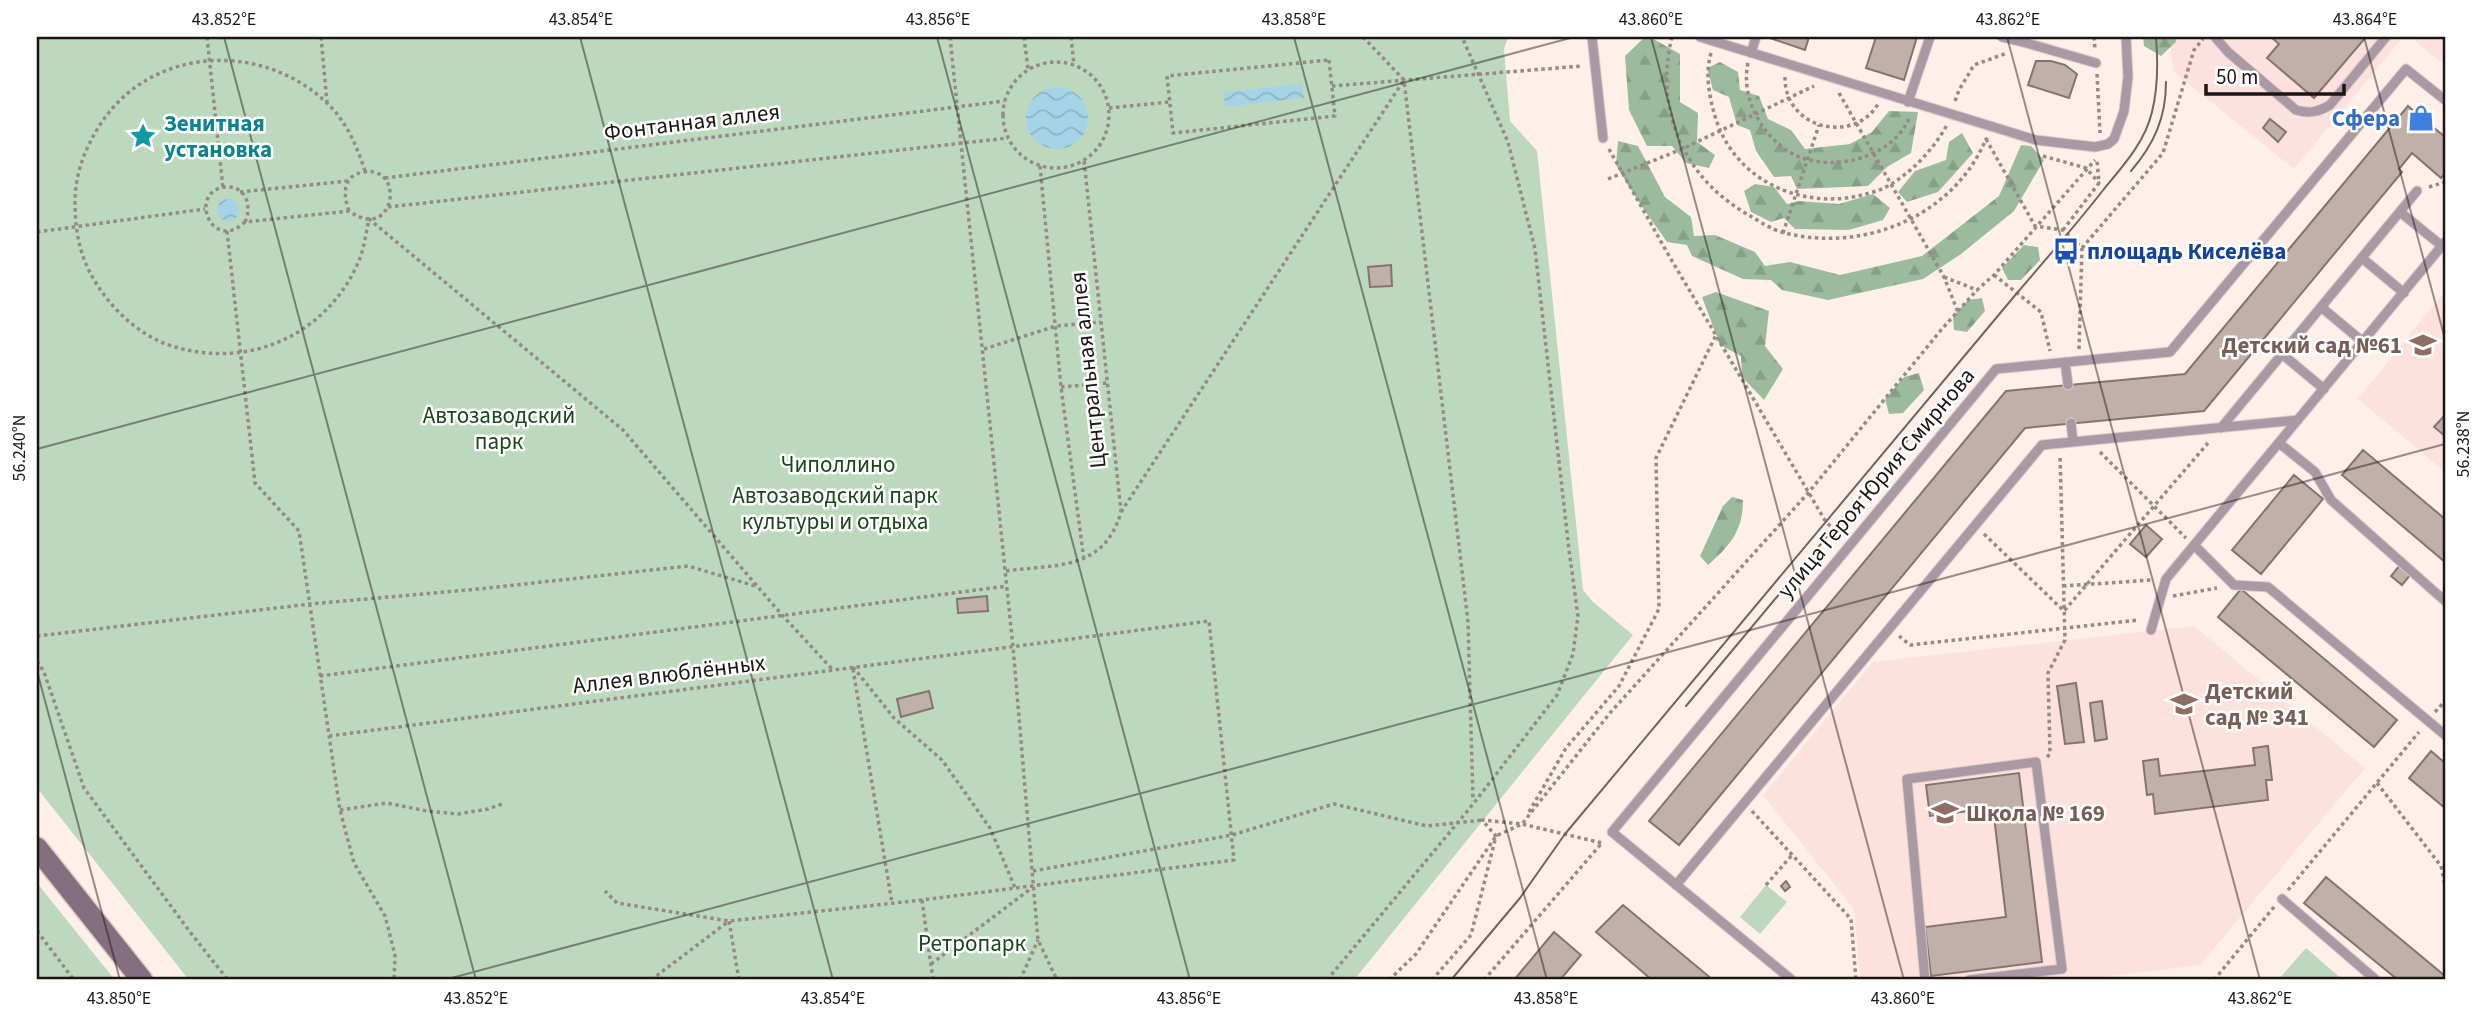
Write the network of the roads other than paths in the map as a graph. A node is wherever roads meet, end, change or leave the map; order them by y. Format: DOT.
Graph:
graph roads {
  1 [pos="1592,37"];
  2 [pos="1700,37"];
  3 [pos="1756,37"];
  4 [pos="1930,37"];
  5 [pos="2002,37"];
  6 [pos="2126,37"];
  7 [pos="2215,37"];
  8 [pos="2386,37"];
  9 [pos="2025,39"];
  10 [pos="1751,53"];
  11 [pos="2096,63"];
  12 [pos="2445,100"];
  13 [pos="1911,103"];
  14 [pos="1603,138"];
  15 [pos="2417,191"];
  16 [pos="2400,212"];
  17 [pos="2444,244"];
  18 [pos="2362,258"];
  19 [pos="2404,293"];
  20 [pos="2321,307"];
  21 [pos="2363,342"];
  22 [pos="2282,354"];
  23 [pos="2065,362"];
  24 [pos="2068,385"];
  25 [pos="2324,389"];
  26 [pos="2298,421"];
  27 [pos="2071,424"];
  28 [pos="2221,428"];
  29 [pos="2073,442"];
  30 [pos="2279,443"];
  31 [pos="2194,545"];
  32 [pos="2445,601"];
  33 [pos="2151,630"];
  34 [pos="2445,735"];
  35 [pos="37,848"];
  36 [pos="1676,885"];
  37 [pos="2281,898"];
  38 [pos="142,980"];
  39 [pos="1792,980"];
  40 [pos="1925,980"];
  41 [pos="1969,980"];
  42 [pos="2376,980"];
  1 -- 14 [label="lane"];
  2 -- 10 [label="lane"];
  3 -- 10 [label="lane"];
  4 -- 13 [label="lane"];
  5 -- 9 [label="lane"];
  6 -- 13 [label="lane"];
  7 -- 8 [label="lane"];
  9 -- 11 [label="lane"];
  10 -- 13 [label="lane"];
  12 -- 23 [label="lane, улица Героя Юрия Смирнова"];
  15 -- 16 [label="lane"];
  16 -- 17 [label="lane"];
  16 -- 18 [label="lane"];
  17 -- 19 [label="lane"];
  18 -- 19 [label="lane"];
  18 -- 20 [label="lane"];
  19 -- 21 [label="lane"];
  20 -- 21 [label="lane"];
  20 -- 22 [label="lane"];
  21 -- 25 [label="lane"];
  22 -- 25 [label="lane"];
  22 -- 28 [label="lane"];
  23 -- 24 [label="lane"];
  23 -- 36 [label="lane, улица Героя Юрия Смирнова"];
  25 -- 26 [label="lane"];
  26 -- 28 [label="lane"];
  26 -- 30 [label="lane"];
  27 -- 29 [label="lane"];
  28 -- 29 [label="lane"];
  29 -- 36 [label="lane"];
  30 -- 31 [label="lane"];
  30 -- 32 [label="lane"];
  31 -- 33 [label="lane"];
  31 -- 34 [label="lane"];
  35 -- 38 [label="street"];
  36 -- 39 [label="lane"];
  37 -- 42 [label="lane"];
  40 -- 41 [label="lane"];
}
